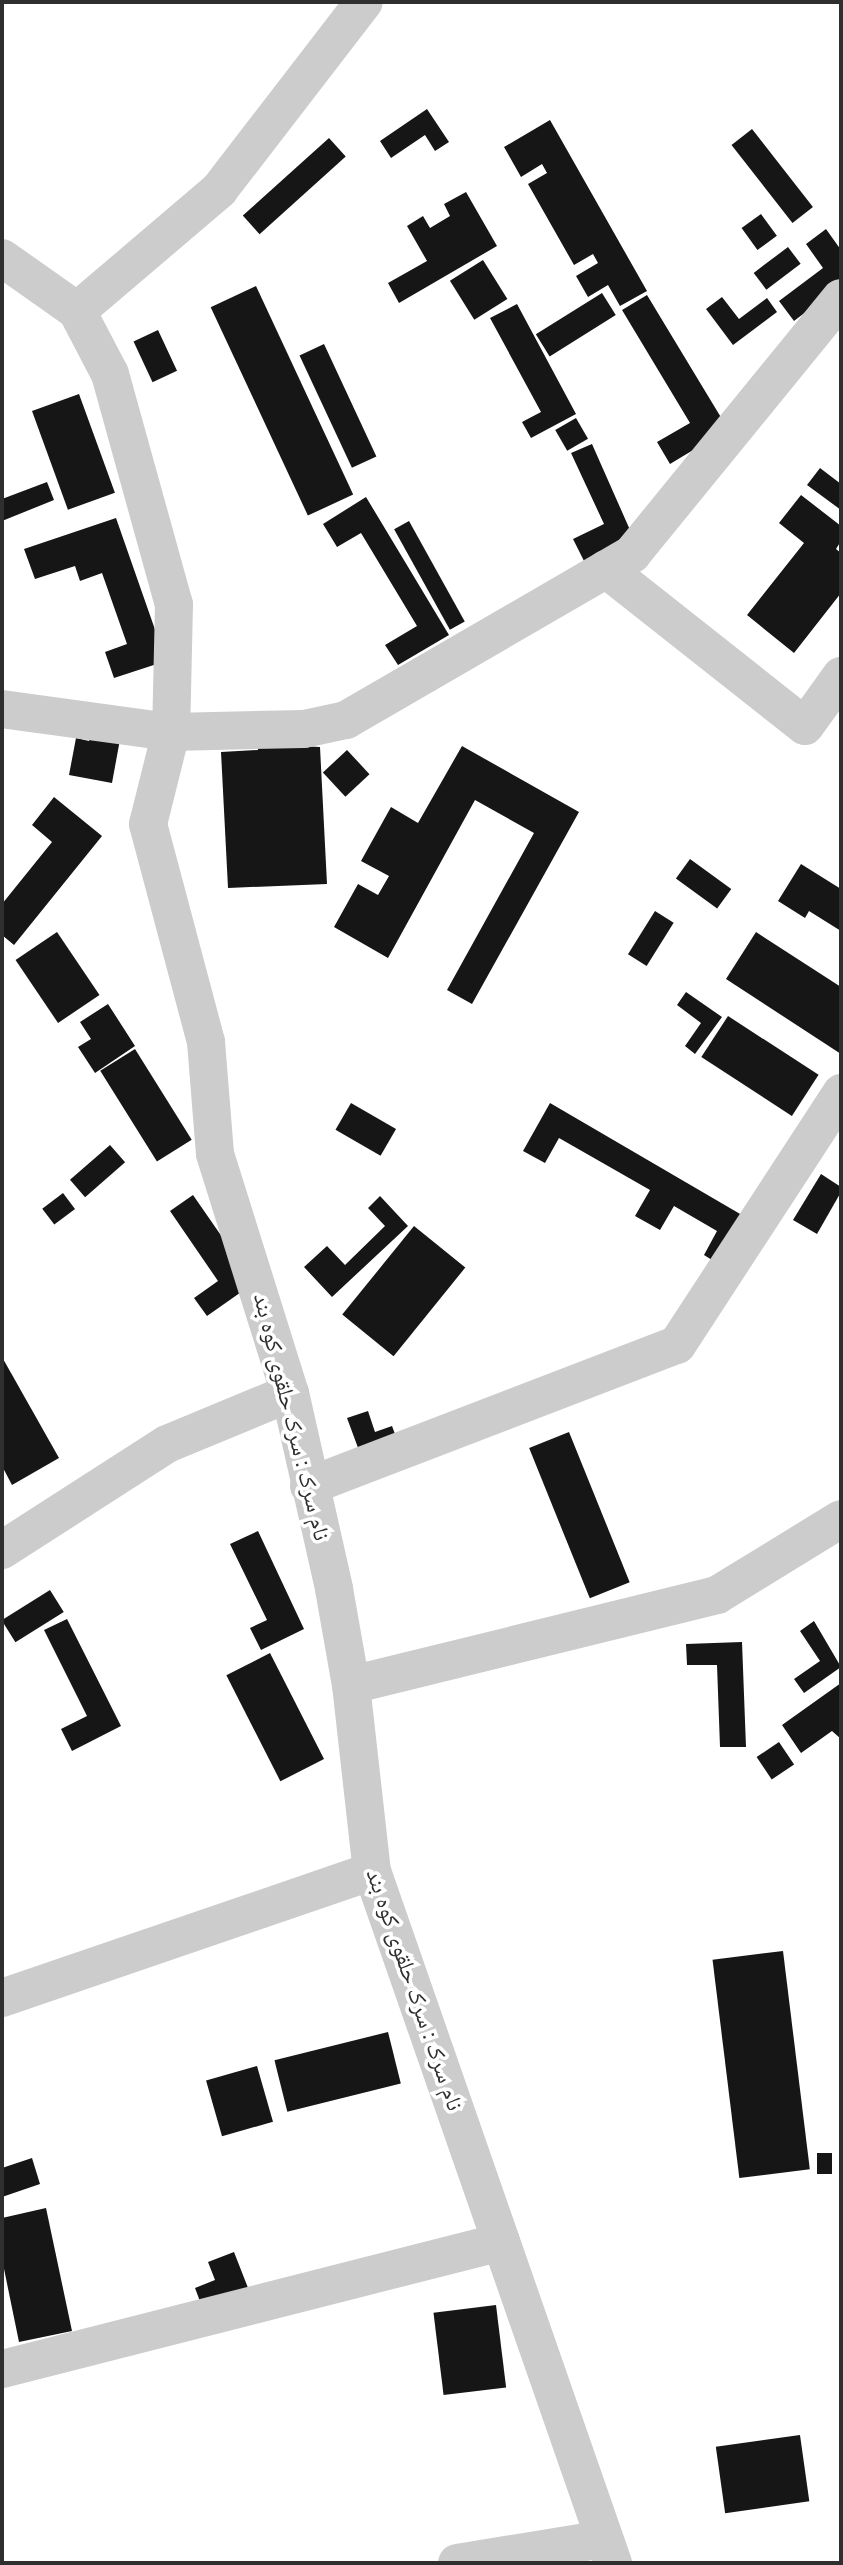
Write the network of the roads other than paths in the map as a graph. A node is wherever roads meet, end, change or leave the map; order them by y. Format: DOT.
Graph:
graph roads {
  1 [pos="364,2"];
  2 [pos="3,261"];
  3 [pos="841,298"];
  4 [pos="77,311"];
  5 [pos="606,569"];
  6 [pos="841,676"];
  7 [pos="2,709"];
  8 [pos="171,732"];
  9 [pos="841,1093"];
  10 [pos="290,1393"];
  11 [pos="309,1486"];
  12 [pos="841,1519"];
  13 [pos="2,1550"];
  14 [pos="351,1685"];
  15 [pos="372,1871"];
  16 [pos="2,1998"];
  17 [pos="501,2242"];
  18 [pos="2,2369"];
  19 [pos="609,2551"];
  20 [pos="457,2563"];
  1 -- 4 [label="street"];
  2 -- 4 [label="street, نام سرک : سرک حلقوی کوه بند"];
  3 -- 5 [label="street"];
  4 -- 8 [label="street, نام سرک : سرک حلقوی کوه بند"];
  5 -- 6 [label="street"];
  5 -- 8 [label="street"];
  7 -- 8 [label="street"];
  8 -- 10 [label="street, نام سرک : سرک حلقوی کوه بند"];
  9 -- 11 [label="street"];
  10 -- 11 [label="street, نام سرک : سرک حلقوی کوه بند"];
  10 -- 13 [label="street"];
  11 -- 14 [label="street, نام سرک : سرک حلقوی کوه بند"];
  12 -- 14 [label="street"];
  14 -- 15 [label="street, نام سرک : سرک حلقوی کوه بند"];
  15 -- 16 [label="street"];
  15 -- 17 [label="street, نام سرک : سرک حلقوی کوه بند"];
  17 -- 18 [label="street"];
  17 -- 19 [label="street, نام سرک : سرک حلقوی کوه بند"];
  19 -- 20 [label="street"];
}
